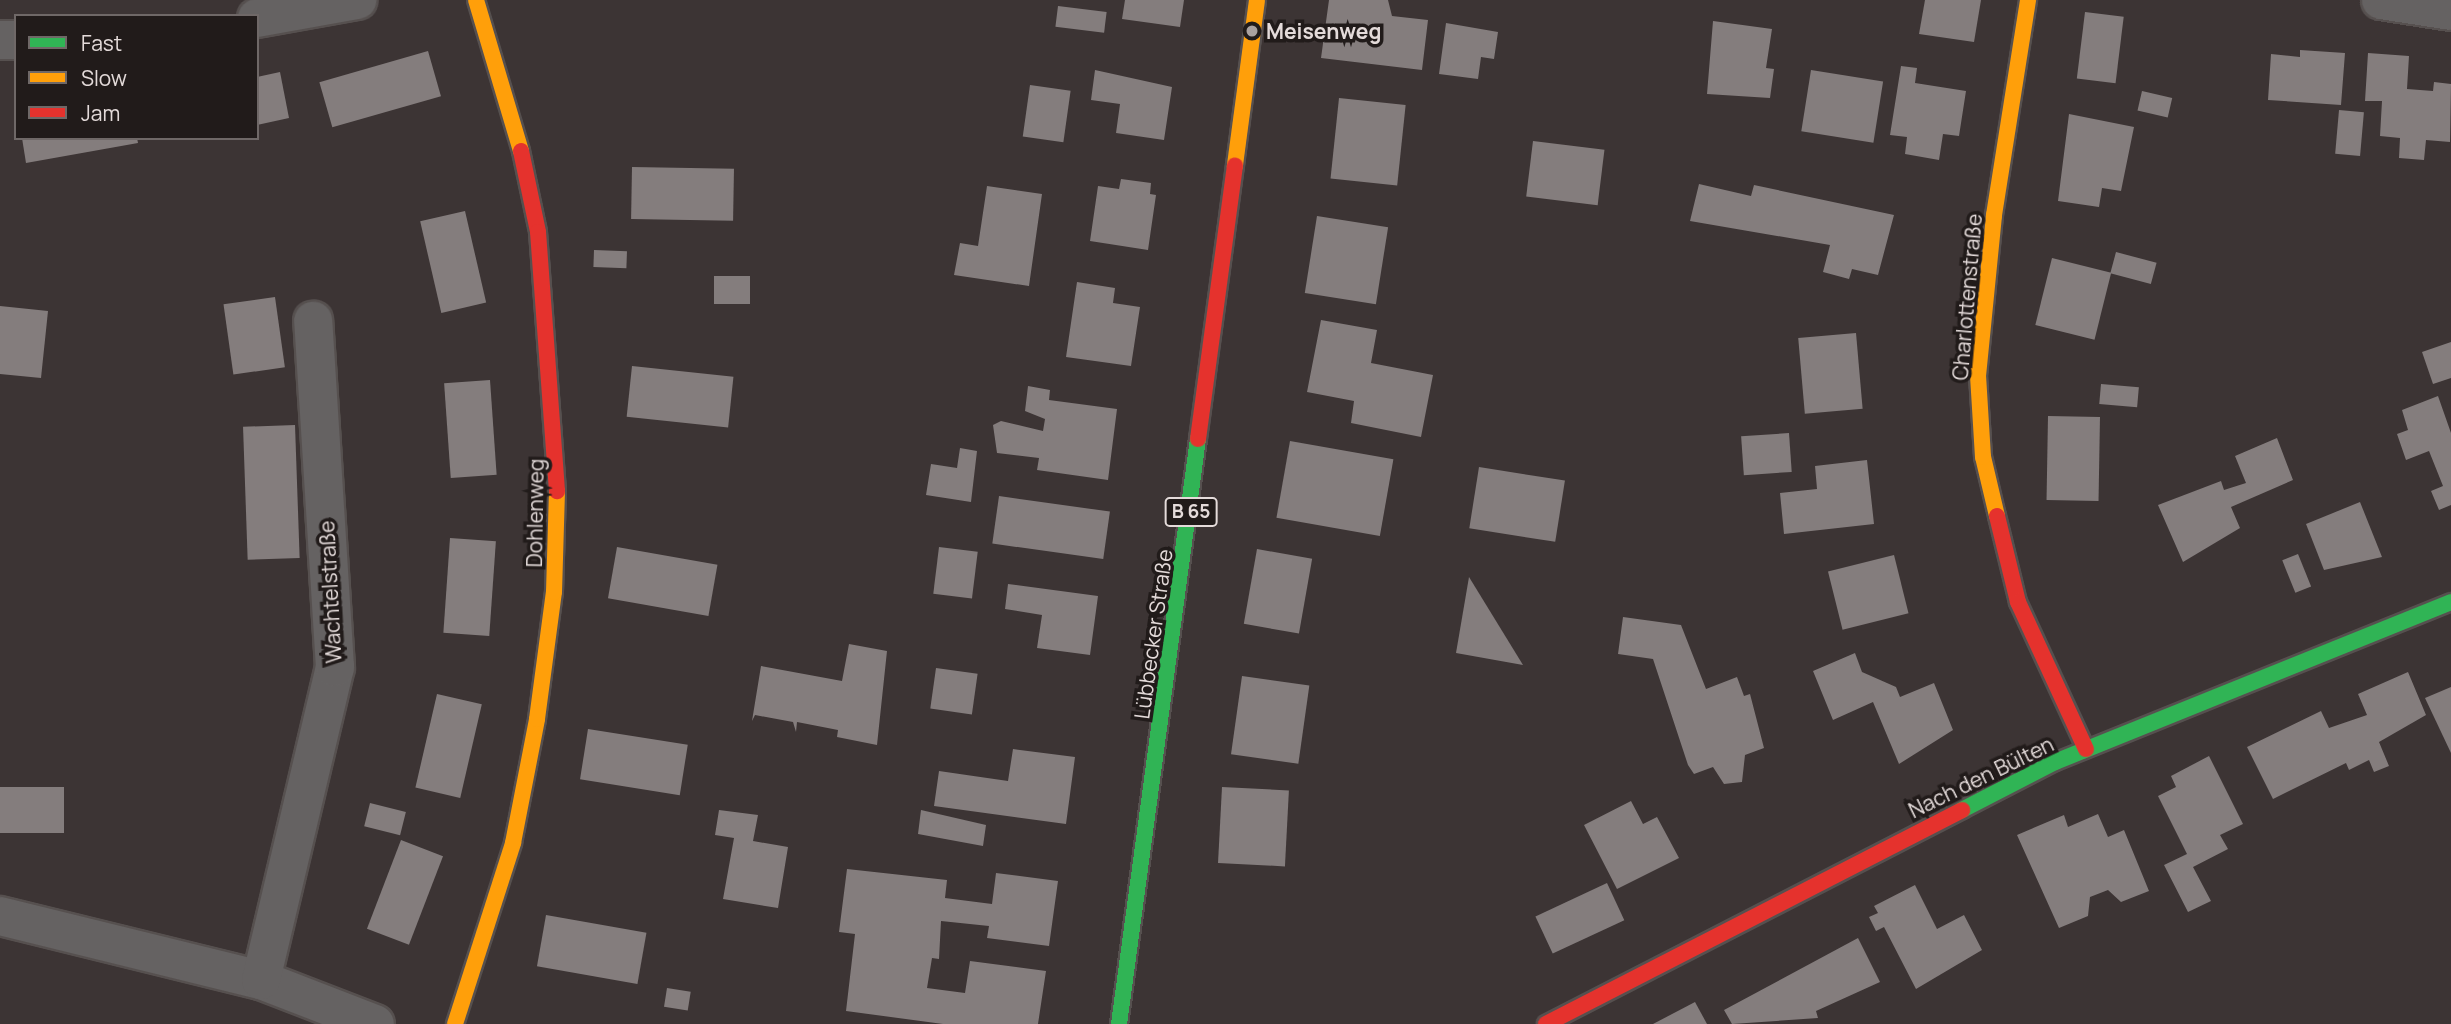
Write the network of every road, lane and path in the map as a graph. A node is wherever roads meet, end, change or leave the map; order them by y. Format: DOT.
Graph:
graph roads {
  1 [pos="357,0"];
  2 [pos="476,0"];
  3 [pos="1257,0"];
  4 [pos="2028,0"];
  5 [pos="2381,0"];
  6 [pos="2451,11"];
  7 [pos="259,18"];
  8 [pos="313,321"];
  9 [pos="2451,602"];
  10 [pos="2086,749"];
  11 [pos="0,916"];
  12 [pos="261,980"];
  13 [pos="375,1024"];
  14 [pos="455,1024"];
  15 [pos="1119,1024"];
  16 [pos="1546,1024"];
  1 -- 7 [label="street"];
  2 -- 14 [label="street, Dohlenweg"];
  3 -- 15 [label="street, Lübbecker Straße / B 65"];
  4 -- 10 [label="street, Charlottenstraße"];
  5 -- 6 [label="street"];
  8 -- 12 [label="street, Wachtelstraße"];
  9 -- 10 [label="street, Nach den Bülten"];
  10 -- 16 [label="street, Nach den Bülten"];
  11 -- 12 [label="street"];
  12 -- 13 [label="street"];
}
